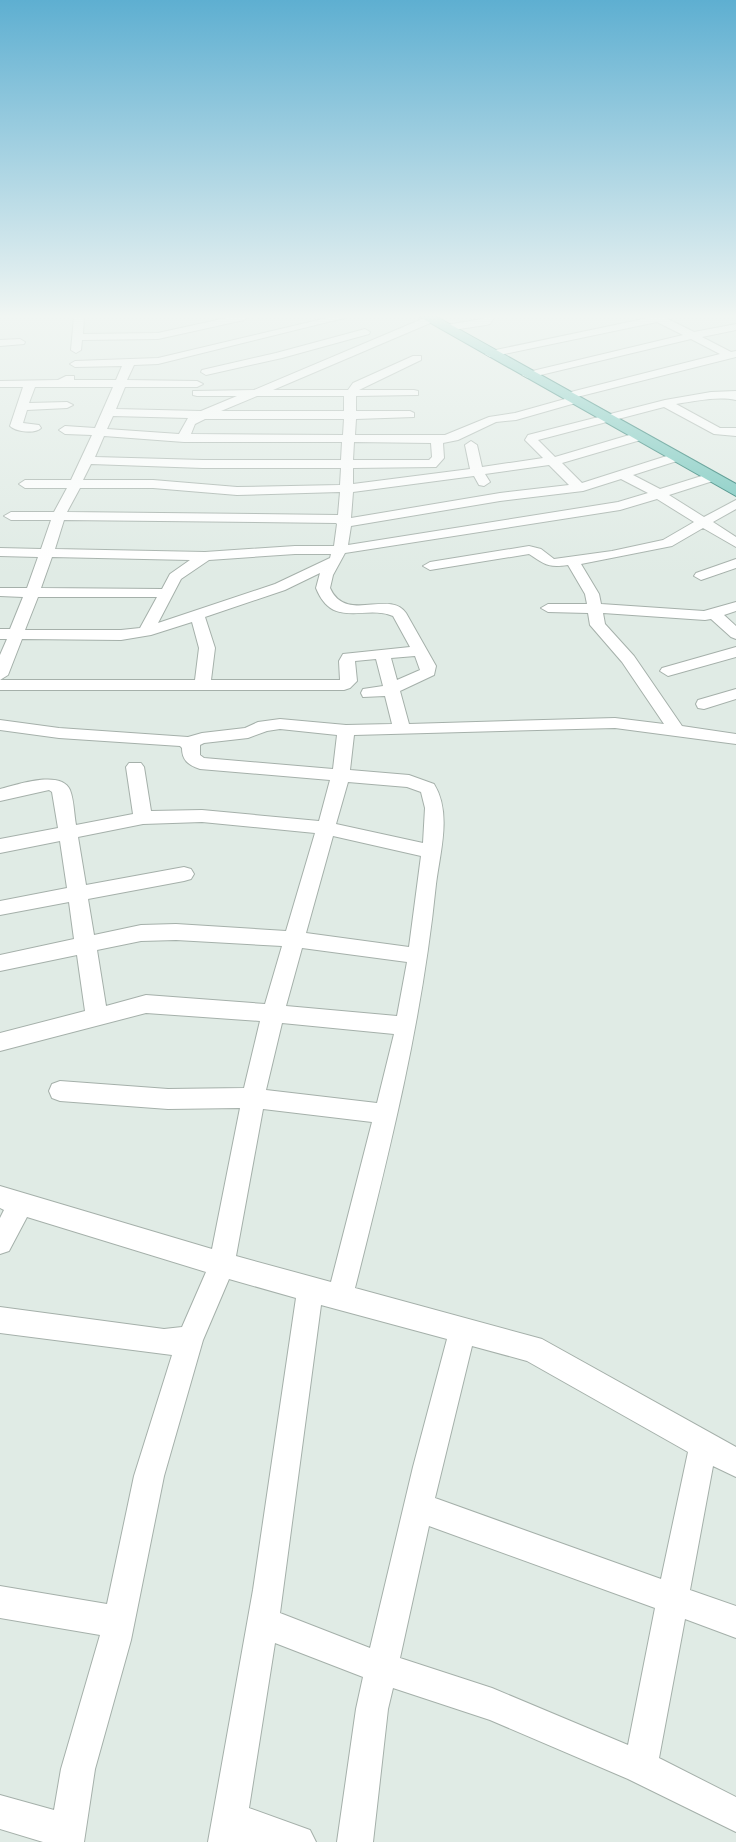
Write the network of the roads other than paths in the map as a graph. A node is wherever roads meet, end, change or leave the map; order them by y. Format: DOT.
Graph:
graph roads {
  1 [pos="23,403"];
  2 [pos="112,403"];
  3 [pos="233,403"];
  4 [pos="258,403"];
  5 [pos="350,403"];
  6 [pos="556,403"];
  7 [pos="580,403"];
  8 [pos="665,403"];
  9 [pos="67,405"];
  10 [pos="22,407"];
  11 [pos="108,412"];
  12 [pos="202,415"];
  13 [pos="255,415"];
  14 [pos="351,415"];
  15 [pos="410,416"];
  16 [pos="608,418"];
  17 [pos="35,428"];
  18 [pos="65,430"];
  19 [pos="736,432"];
  20 [pos="99,433"];
  21 [pos="640,436"];
  22 [pos="184,438"];
  23 [pos="250,438"];
  24 [pos="349,439"];
  25 [pos="437,439"];
  26 [pos="471,445"];
  27 [pos="676,457"];
  28 [pos="87,460"];
  29 [pos="553,461"];
  30 [pos="248,463"];
  31 [pos="347,463"];
  32 [pos="477,472"];
  33 [pos="622,474"];
  34 [pos="712,477"];
  35 [pos="25,484"];
  36 [pos="75,484"];
  37 [pos="579,487"];
  38 [pos="348,490"];
  39 [pos="242,491"];
  40 [pos="736,491"];
  41 [pos="659,494"];
  42 [pos="495,498"];
  43 [pos="736,504"];
  44 [pos="10,516"];
  45 [pos="59,516"];
  46 [pos="344,521"];
  47 [pos="515,523"];
  48 [pos="704,523"];
  49 [pos="734,540"];
  50 [pos="533,550"];
  51 [pos="0,552"];
  52 [pos="45,554"];
  53 [pos="205,556"];
  54 [pos="337,556"];
  55 [pos="572,561"];
  56 [pos="736,563"];
  57 [pos="430,566"];
  58 [pos="702,576"];
  59 [pos="33,591"];
  60 [pos="0,592"];
  61 [pos="165,592"];
  62 [pos="736,606"];
  63 [pos="548,608"];
  64 [pos="593,608"];
  65 [pos="197,614"];
  66 [pos="716,614"];
  67 [pos="146,632"];
  68 [pos="0,634"];
  69 [pos="16,634"];
  70 [pos="736,634"];
  71 [pos="420,651"];
  72 [pos="736,652"];
  73 [pos="382,653"];
  74 [pos="668,671"];
  75 [pos="0,675"];
  76 [pos="0,685"];
  77 [pos="202,686"];
  78 [pos="390,690"];
  79 [pos="369,693"];
  80 [pos="736,694"];
  81 [pos="704,704"];
  82 [pos="0,725"];
  83 [pos="346,730"];
  84 [pos="402,730"];
  85 [pos="676,731"];
  86 [pos="736,739"];
  87 [pos="188,743"];
  88 [pos="135,767"];
  89 [pos="341,774"];
  90 [pos="0,795"];
  91 [pos="143,818"];
  92 [pos="324,828"];
  93 [pos="67,833"];
  94 [pos="0,846"];
  95 [pos="431,851"];
  96 [pos="184,874"];
  97 [pos="76,893"];
  98 [pos="0,908"];
  99 [pos="295,940"];
  100 [pos="84,945"];
  101 [pos="418,956"];
  102 [pos="0,963"];
  103 [pos="273,1014"];
  104 [pos="97,1018"];
  105 [pos="406,1026"];
  106 [pos="0,1042"];
  107 [pos="60,1091"];
  108 [pos="253,1098"];
  109 [pos="386,1114"];
  110 [pos="11,1200"];
  111 [pos="0,1242"];
  112 [pos="222,1264"];
  113 [pos="310,1288"];
  114 [pos="340,1297"];
  115 [pos="0,1320"];
  116 [pos="463,1330"];
  117 [pos="190,1340"];
  118 [pos="704,1446"];
  119 [pos="736,1463"];
  120 [pos="418,1507"];
  121 [pos="673,1598"];
  122 [pos="0,1602"];
  123 [pos="118,1622"];
  124 [pos="262,1622"];
  125 [pos="736,1622"];
  126 [pos="381,1668"];
  127 [pos="640,1767"];
  128 [pos="0,1812"];
  129 [pos="736,1815"];
  130 [pos="228,1830"];
  131 [pos="67,1837"];
  132 [pos="298,1842"];
  133 [pos="355,1842"];
  1 -- 10 [label="street"];
  2 -- 11 [label="street"];
  3 -- 12 [label="street"];
  4 -- 13 [label="street"];
  5 -- 14 [label="street"];
  6 -- 25 [label="street"];
  7 -- 16 [label="main road"];
  8 -- 16 [label="street"];
  8 -- 19 [label="street"];
  9 -- 10 [label="street"];
  10 -- 17 [label="street"];
  11 -- 12 [label="street"];
  11 -- 20 [label="street"];
  12 -- 13 [label="street"];
  12 -- 22 [label="street"];
  13 -- 14 [label="street"];
  13 -- 23 [label="street"];
  14 -- 15 [label="street"];
  14 -- 24 [label="street"];
  16 -- 21 [label="main road"];
  16 -- 29 [label="street"];
  18 -- 20 [label="street"];
  20 -- 22 [label="street"];
  20 -- 28 [label="street"];
  21 -- 27 [label="main road"];
  21 -- 29 [label="street"];
  22 -- 23 [label="street"];
  23 -- 24 [label="street"];
  23 -- 30 [label="street"];
  24 -- 25 [label="street"];
  24 -- 31 [label="street"];
  25 -- 31 [label="street"];
  26 -- 32 [label="street"];
  27 -- 33 [label="street"];
  27 -- 34 [label="main road"];
  28 -- 30 [label="street"];
  28 -- 36 [label="street"];
  29 -- 32 [label="street"];
  29 -- 37 [label="street"];
  30 -- 31 [label="street"];
  30 -- 39 [label="street"];
  31 -- 38 [label="street"];
  32 -- 38 [label="street"];
  32 -- 42 [label="street"];
  33 -- 37 [label="street"];
  33 -- 41 [label="street"];
  34 -- 40 [label="main road"];
  34 -- 41 [label="street"];
  35 -- 36 [label="street"];
  36 -- 39 [label="street"];
  36 -- 45 [label="street"];
  37 -- 42 [label="street"];
  38 -- 39 [label="street"];
  38 -- 46 [label="street"];
  41 -- 47 [label="street"];
  41 -- 48 [label="street"];
  42 -- 46 [label="street"];
  42 -- 47 [label="street"];
  43 -- 48 [label="street"];
  44 -- 45 [label="street"];
  45 -- 46 [label="street"];
  45 -- 52 [label="street"];
  46 -- 54 [label="street"];
  47 -- 50 [label="street"];
  47 -- 54 [label="street"];
  48 -- 49 [label="street"];
  48 -- 55 [label="street"];
  50 -- 55 [label="street"];
  50 -- 57 [label="street"];
  51 -- 52 [label="street"];
  52 -- 53 [label="street"];
  52 -- 59 [label="street"];
  53 -- 54 [label="street"];
  53 -- 61 [label="street"];
  54 -- 65 [label="street"];
  54 -- 71 [label="street"];
  55 -- 64 [label="street"];
  56 -- 58 [label="street"];
  59 -- 60 [label="street"];
  59 -- 61 [label="street"];
  59 -- 69 [label="street"];
  61 -- 67 [label="street"];
  62 -- 66 [label="street"];
  63 -- 64 [label="street"];
  64 -- 66 [label="street"];
  64 -- 85 [label="street"];
  65 -- 67 [label="street"];
  65 -- 77 [label="street"];
  66 -- 70 [label="street"];
  67 -- 69 [label="street"];
  68 -- 69 [label="street"];
  69 -- 75 [label="street"];
  71 -- 73 [label="street"];
  71 -- 78 [label="street"];
  72 -- 74 [label="street"];
  73 -- 77 [label="street"];
  73 -- 78 [label="street"];
  76 -- 77 [label="street"];
  78 -- 79 [label="street"];
  78 -- 84 [label="street"];
  80 -- 81 [label="street"];
  82 -- 87 [label="street"];
  83 -- 84 [label="street"];
  83 -- 87 [label="street"];
  83 -- 89 [label="street"];
  84 -- 85 [label="street"];
  85 -- 86 [label="street"];
  87 -- 89 [label="street"];
  88 -- 91 [label="street"];
  89 -- 92 [label="street"];
  89 -- 95 [label="street"];
  90 -- 93 [label="street"];
  91 -- 92 [label="street"];
  91 -- 93 [label="street"];
  92 -- 95 [label="street"];
  92 -- 99 [label="street"];
  93 -- 94 [label="street"];
  93 -- 97 [label="street"];
  95 -- 101 [label="street"];
  96 -- 97 [label="street"];
  97 -- 98 [label="street"];
  97 -- 100 [label="street"];
  99 -- 100 [label="street"];
  99 -- 101 [label="street"];
  99 -- 103 [label="street"];
  100 -- 102 [label="street"];
  100 -- 104 [label="street"];
  101 -- 105 [label="street"];
  103 -- 104 [label="street"];
  103 -- 105 [label="street"];
  103 -- 108 [label="street"];
  104 -- 106 [label="street"];
  105 -- 109 [label="street"];
  107 -- 108 [label="street"];
  108 -- 109 [label="street"];
  108 -- 112 [label="street"];
  109 -- 114 [label="street"];
  110 -- 111 [label="street"];
  110 -- 112 [label="street"];
  112 -- 113 [label="street"];
  112 -- 117 [label="street"];
  113 -- 114 [label="street"];
  113 -- 124 [label="street"];
  114 -- 116 [label="street"];
  115 -- 117 [label="street"];
  116 -- 118 [label="street"];
  116 -- 120 [label="street"];
  117 -- 123 [label="street"];
  118 -- 119 [label="street"];
  118 -- 121 [label="street"];
  120 -- 121 [label="street"];
  120 -- 126 [label="street"];
  121 -- 125 [label="street"];
  121 -- 127 [label="street"];
  122 -- 123 [label="street"];
  123 -- 131 [label="street"];
  124 -- 126 [label="street"];
  124 -- 130 [label="street"];
  126 -- 127 [label="street"];
  126 -- 133 [label="street"];
  127 -- 129 [label="street"];
  128 -- 131 [label="street"];
  130 -- 132 [label="street"];
}
